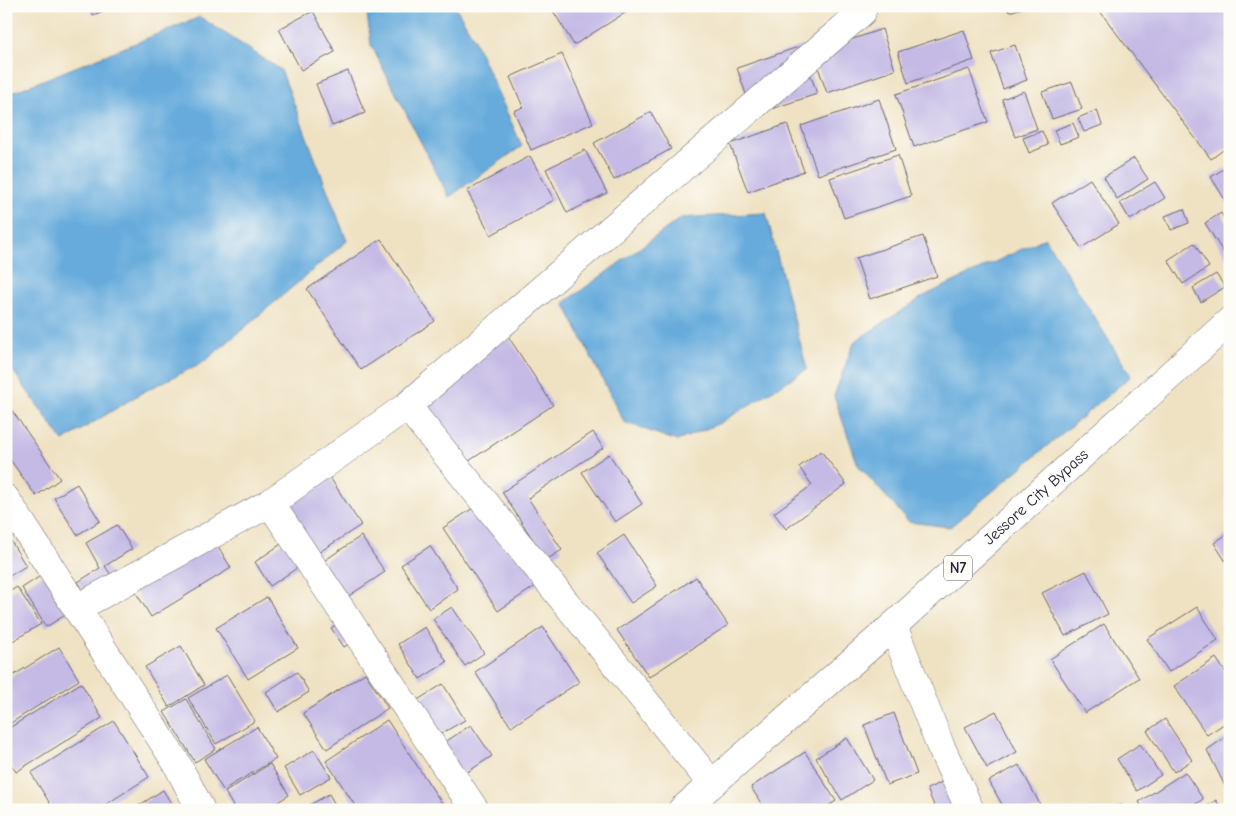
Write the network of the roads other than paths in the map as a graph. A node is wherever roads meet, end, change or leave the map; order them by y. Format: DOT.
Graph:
graph roads {
  1 [pos="862,12"];
  2 [pos="1230,321"];
  3 [pos="406,406"];
  4 [pos="6,499"];
  5 [pos="270,503"];
  6 [pos="77,608"];
  7 [pos="893,626"];
  8 [pos="712,784"];
  9 [pos="201,810"];
  10 [pos="474,810"];
  11 [pos="682,810"];
  12 [pos="970,810"];
  1 -- 3 [label="main road"];
  2 -- 7 [label="main road, Jessore City Bypass / N7"];
  3 -- 5 [label="main road"];
  3 -- 8 [label="main road"];
  4 -- 6 [label="main road"];
  5 -- 6 [label="main road"];
  5 -- 10 [label="main road"];
  6 -- 9 [label="main road"];
  7 -- 8 [label="main road, Jessore City Bypass / N7"];
  7 -- 12 [label="main road"];
  8 -- 11 [label="main road, Jessore City Bypass / N7"];
}
